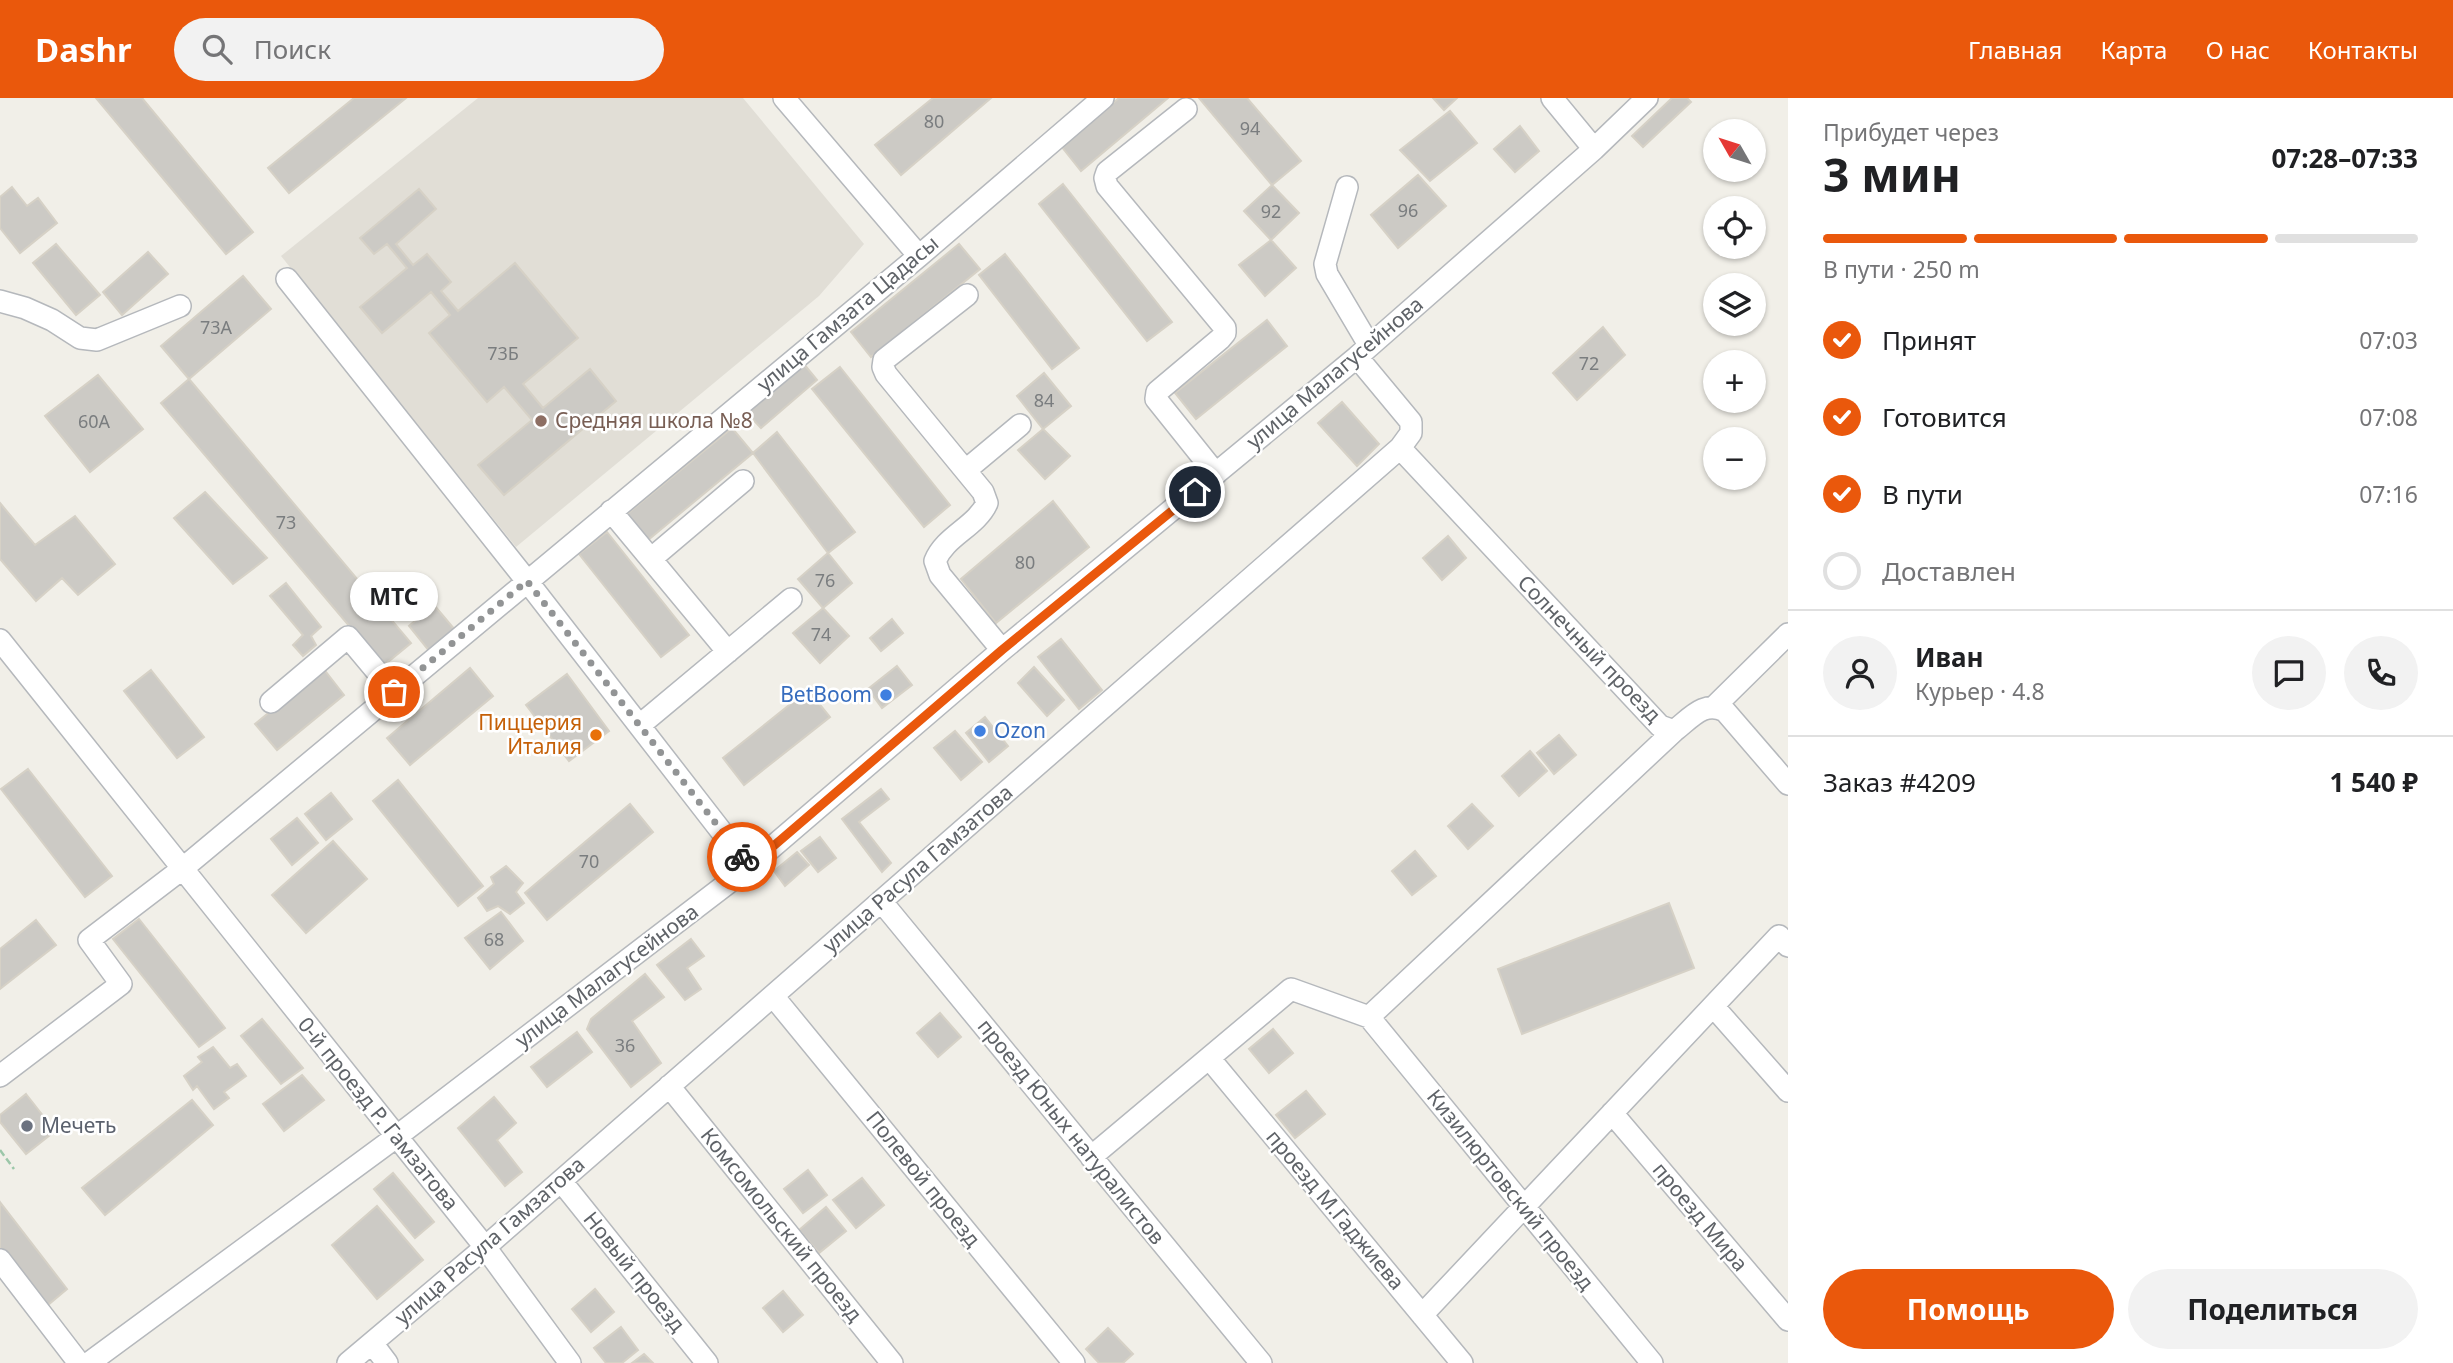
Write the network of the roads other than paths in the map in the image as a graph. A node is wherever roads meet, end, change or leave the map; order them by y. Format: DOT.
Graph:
graph roads {
  1 [pos="784,98"];
  2 [pos="1103,98"];
  3 [pos="1552,98"];
  4 [pos="1647,98"];
  5 [pos="1185,109"];
  6 [pos="1594,149"];
  7 [pos="1347,187"];
  8 [pos="919,256"];
  9 [pos="287,279"];
  10 [pos="967,295"];
  11 [pos="0,301"];
  12 [pos="180,306"];
  13 [pos="1363,351"];
  14 [pos="1020,425"];
  15 [pos="1399,448"];
  16 [pos="966,470"];
  17 [pos="1216,474"];
  18 [pos="743,481"];
  19 [pos="611,511"];
  20 [pos="652,558"];
  21 [pos="527,581"];
  22 [pos="791,599"];
  23 [pos="1788,634"];
  24 [pos="0,640"];
  25 [pos="1002,650"];
  26 [pos="728,652"];
  27 [pos="394,692"];
  28 [pos="271,702"];
  29 [pos="1715,706"];
  30 [pos="640,725"];
  31 [pos="1674,731"];
  32 [pos="1788,784"];
  33 [pos="749,867"];
  34 [pos="182,869"];
  35 [pos="881,901"];
  36 [pos="1788,946"];
  37 [pos="773,996"];
  38 [pos="1713,1006"];
  39 [pos="1369,1017"];
  40 [pos="1209,1058"];
  41 [pos="0,1076"];
  42 [pos="669,1086"];
  43 [pos="1788,1091"];
  44 [pos="1612,1113"];
  45 [pos="396,1137"];
  46 [pos="1091,1157"];
  47 [pos="561,1181"];
  48 [pos="1524,1207"];
  49 [pos="485,1247"];
  50 [pos="0,1260"];
  51 [pos="1422,1315"];
  52 [pos="1788,1320"];
  53 [pos="372,1343"];
  54 [pos="79,1363"];
  55 [pos="89,1363"];
  56 [pos="348,1363"];
  57 [pos="387,1363"];
  58 [pos="570,1363"];
  59 [pos="708,1363"];
  60 [pos="892,1363"];
  61 [pos="1073,1363"];
  62 [pos="1261,1363"];
  63 [pos="1462,1363"];
  64 [pos="1652,1363"];
  1 -- 8 [label="street"];
  2 -- 8 [label="street, улица Гамзата Цадасы"];
  3 -- 6 [label="street"];
  4 -- 6 [label="street, улица Малагусейнова"];
  5 -- 17 [label="street"];
  6 -- 13 [label="street, улица Малагусейнова"];
  7 -- 13 [label="street"];
  8 -- 19 [label="street, улица Гамзата Цадасы"];
  9 -- 21 [label="street"];
  10 -- 16 [label="street"];
  11 -- 12 [label="street"];
  13 -- 15 [label="street"];
  13 -- 17 [label="street, улица Малагусейнова"];
  14 -- 16 [label="street"];
  15 -- 31 [label="street, Солнечный проезд"];
  15 -- 35 [label="street, улица Расула Гамзатова"];
  16 -- 25 [label="street"];
  17 -- 25 [label="street, улица Малагусейнова"];
  18 -- 20 [label="street"];
  19 -- 20 [label="street"];
  19 -- 21 [label="street, улица Гамзата Цадасы"];
  20 -- 26 [label="street"];
  21 -- 27 [label="street, улица Гамзата Цадасы"];
  21 -- 30 [label="street"];
  22 -- 26 [label="street"];
  23 -- 29 [label="street, Солнечный проезд"];
  24 -- 34 [label="street, 0-й проезд Р. Гамзатова"];
  25 -- 33 [label="street, улица Малагусейнова"];
  26 -- 30 [label="street"];
  27 -- 28 [label="street"];
  27 -- 34 [label="street, улица Гамзата Цадасы"];
  29 -- 31 [label="street, Солнечный проезд"];
  29 -- 32 [label="street"];
  30 -- 33 [label="street"];
  31 -- 39 [label="street"];
  33 -- 45 [label="street, улица Малагусейнова"];
  34 -- 41 [label="street, улица Гамзата Цадасы"];
  34 -- 45 [label="street, 0-й проезд Р. Гамзатова"];
  35 -- 37 [label="street, улица Расула Гамзатова"];
  35 -- 46 [label="street, проезд Юных натуралистов"];
  36 -- 38 [label="street"];
  37 -- 42 [label="street, улица Расула Гамзатова"];
  37 -- 61 [label="street, Полевой проезд"];
  38 -- 43 [label="street"];
  38 -- 44 [label="street"];
  39 -- 40 [label="street"];
  39 -- 48 [label="street, Кизилюртовский проезд"];
  40 -- 46 [label="street"];
  40 -- 51 [label="street, проезд М.Гаджиева"];
  42 -- 47 [label="street, улица Расула Гамзатова"];
  42 -- 60 [label="street, Комсомольский проезд"];
  44 -- 48 [label="street"];
  44 -- 52 [label="street, проезд Мира"];
  45 -- 49 [label="street, 0-й проезд Р. Гамзатова"];
  45 -- 55 [label="street, улица Малагусейнова"];
  46 -- 62 [label="street, проезд Юных натуралистов"];
  47 -- 49 [label="street, улица Расула Гамзатова"];
  47 -- 59 [label="street, Новый проезд"];
  48 -- 51 [label="street"];
  48 -- 64 [label="street, Кизилюртовский проезд"];
  49 -- 53 [label="street, улица Расула Гамзатова"];
  49 -- 58 [label="street, 0-й проезд Р. Гамзатова"];
  50 -- 54 [label="street"];
  51 -- 63 [label="street, проезд М.Гаджиева"];
  53 -- 56 [label="street, улица Расула Гамзатова"];
  53 -- 57 [label="street"];
}
